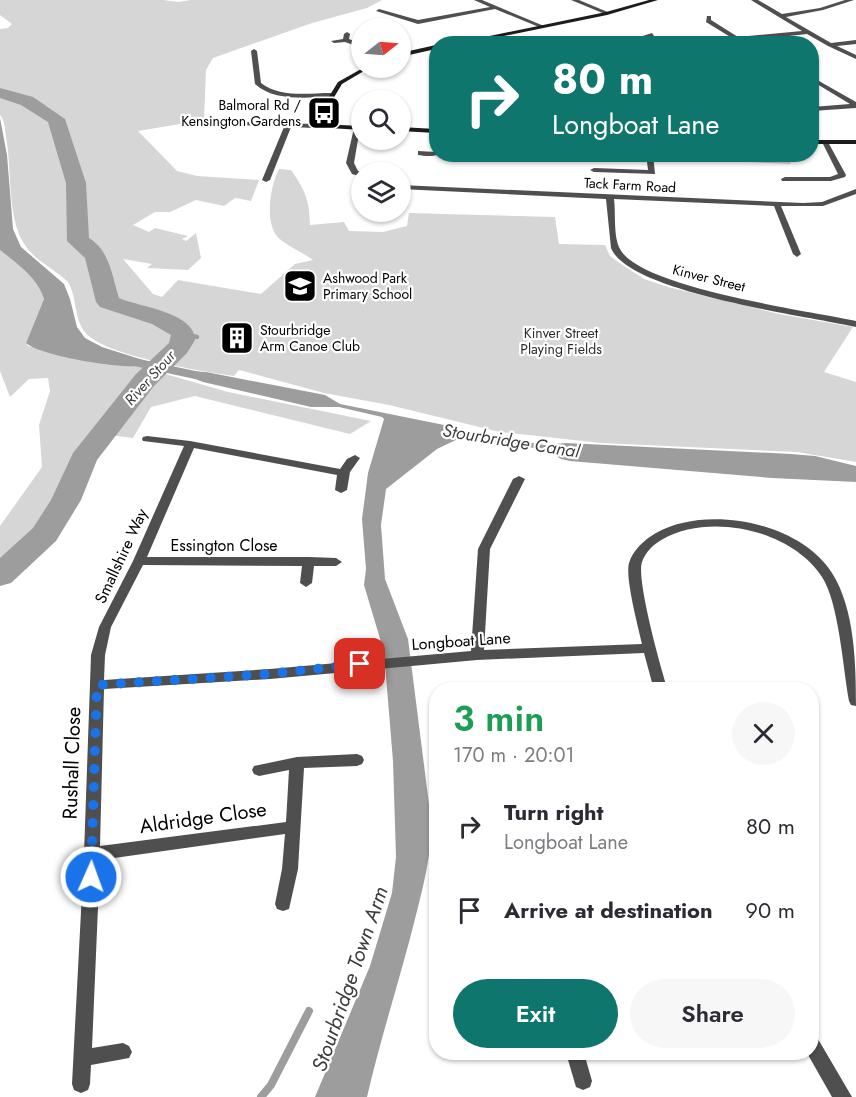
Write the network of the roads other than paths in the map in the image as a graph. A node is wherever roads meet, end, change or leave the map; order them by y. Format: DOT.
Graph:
graph roads {
  1 [pos="477,0"];
  2 [pos="574,0"];
  3 [pos="655,0"];
  4 [pos="754,0"];
  5 [pos="851,0"];
  6 [pos="494,8"];
  7 [pos="379,11"];
  8 [pos="396,12"];
  9 [pos="607,13"];
  10 [pos="388,14"];
  11 [pos="782,16"];
  12 [pos="698,22"];
  13 [pos="542,26"];
  14 [pos="807,32"];
  15 [pos="493,36"];
  16 [pos="733,36"];
  17 [pos="767,36"];
  18 [pos="814,36"];
  19 [pos="819,39"];
  20 [pos="351,40"];
  21 [pos="334,41"];
  22 [pos="856,42"];
  23 [pos="830,45"];
  24 [pos="429,49"];
  25 [pos="254,51"];
  26 [pos="411,53"];
  27 [pos="856,57"];
  28 [pos="351,76"];
  29 [pos="819,83"];
  30 [pos="331,95"];
  31 [pos="856,105"];
  32 [pos="819,108"];
  33 [pos="210,122"];
  34 [pos="288,125"];
  35 [pos="314,126"];
  36 [pos="351,128"];
  37 [pos="411,130"];
  38 [pos="429,131"];
  39 [pos="819,142"];
  40 [pos="825,142"];
  41 [pos="856,142"];
  42 [pos="353,150"];
  43 [pos="421,153"];
  44 [pos="429,154"];
  45 [pos="650,162"];
  46 [pos="351,165"];
  47 [pos="594,170"];
  48 [pos="785,178"];
  49 [pos="266,180"];
  50 [pos="411,188"];
  51 [pos="856,191"];
  52 [pos="610,197"];
  53 [pos="777,205"];
  54 [pos="797,254"];
  55 [pos="856,324"];
  56 [pos="147,440"];
  57 [pos="190,444"];
  58 [pos="355,458"];
  59 [pos="342,473"];
  60 [pos="519,478"];
  61 [pos="341,489"];
  62 [pos="139,561"];
  63 [pos="309,561"];
  64 [pos="336,562"];
  65 [pos="306,583"];
  66 [pos="649,648"];
  67 [pos="477,655"];
  68 [pos="659,682"];
  69 [pos="97,685"];
  70 [pos="856,701"];
  71 [pos="357,760"];
  72 [pos="297,763"];
  73 [pos="258,770"];
  74 [pos="292,827"];
  75 [pos="92,854"];
  76 [pos="283,904"];
  77 [pos="123,1052"];
  78 [pos="819,1057"];
  79 [pos="82,1058"];
  80 [pos="577,1060"];
  81 [pos="583,1081"];
  82 [pos="81,1084"];
  83 [pos="843,1097"];
  1 -- 6 [label="street"];
  2 -- 9 [label="street"];
  3 -- 9 [label="street"];
  4 -- 11 [label="street"];
  5 -- 11 [label="street"];
  6 -- 10 [label="street"];
  6 -- 13 [label="street"];
  7 -- 10 [label="street"];
  8 -- 10 [label="street"];
  9 -- 13 [label="street"];
  11 -- 14 [label="street"];
  12 -- 16 [label="street"];
  13 -- 15 [label="street"];
  14 -- 17 [label="street"];
  14 -- 18 [label="street"];
  19 -- 23 [label="street"];
  20 -- 21 [label="street"];
  22 -- 23 [label="street"];
  23 -- 27 [label="street"];
  24 -- 26 [label="street"];
  25 -- 30 [label="street"];
  28 -- 30 [label="street"];
  29 -- 31 [label="street"];
  30 -- 35 [label="street"];
  31 -- 32 [label="street"];
  33 -- 34 [label="street"];
  34 -- 35 [label="street"];
  34 -- 49 [label="street"];
  35 -- 36 [label="street"];
  37 -- 38 [label="street"];
  39 -- 40 [label="street"];
  40 -- 41 [label="street"];
  40 -- 48 [label="street"];
  42 -- 46 [label="street"];
  43 -- 44 [label="street"];
  45 -- 47 [label="street"];
  50 -- 52 [label="street, Tack Farm Road"];
  51 -- 53 [label="street, Tack Farm Road"];
  52 -- 53 [label="street, Tack Farm Road"];
  52 -- 55 [label="street, Kinver Street"];
  53 -- 54 [label="street"];
  56 -- 57 [label="street"];
  57 -- 59 [label="street"];
  57 -- 62 [label="street, Smallshire Way"];
  58 -- 59 [label="street"];
  59 -- 61 [label="street"];
  60 -- 67 [label="street"];
  62 -- 63 [label="street, Essington Close"];
  62 -- 69 [label="street, Smallshire Way"];
  63 -- 64 [label="street, Essington Close"];
  63 -- 65 [label="street"];
  66 -- 67 [label="street, Longboat Lane"];
  66 -- 68 [label="street"];
  66 -- 70 [label="street"];
  67 -- 69 [label="street, Longboat Lane"];
  69 -- 75 [label="street, Rushall Close"];
  71 -- 72 [label="street"];
  72 -- 73 [label="street"];
  72 -- 74 [label="street, Aldridge Close"];
  74 -- 75 [label="street, Aldridge Close"];
  74 -- 76 [label="street"];
  75 -- 79 [label="street, Rushall Close"];
  77 -- 79 [label="street"];
  78 -- 83 [label="street"];
  79 -- 82 [label="street, Rushall Close"];
  80 -- 81 [label="street"];
}
